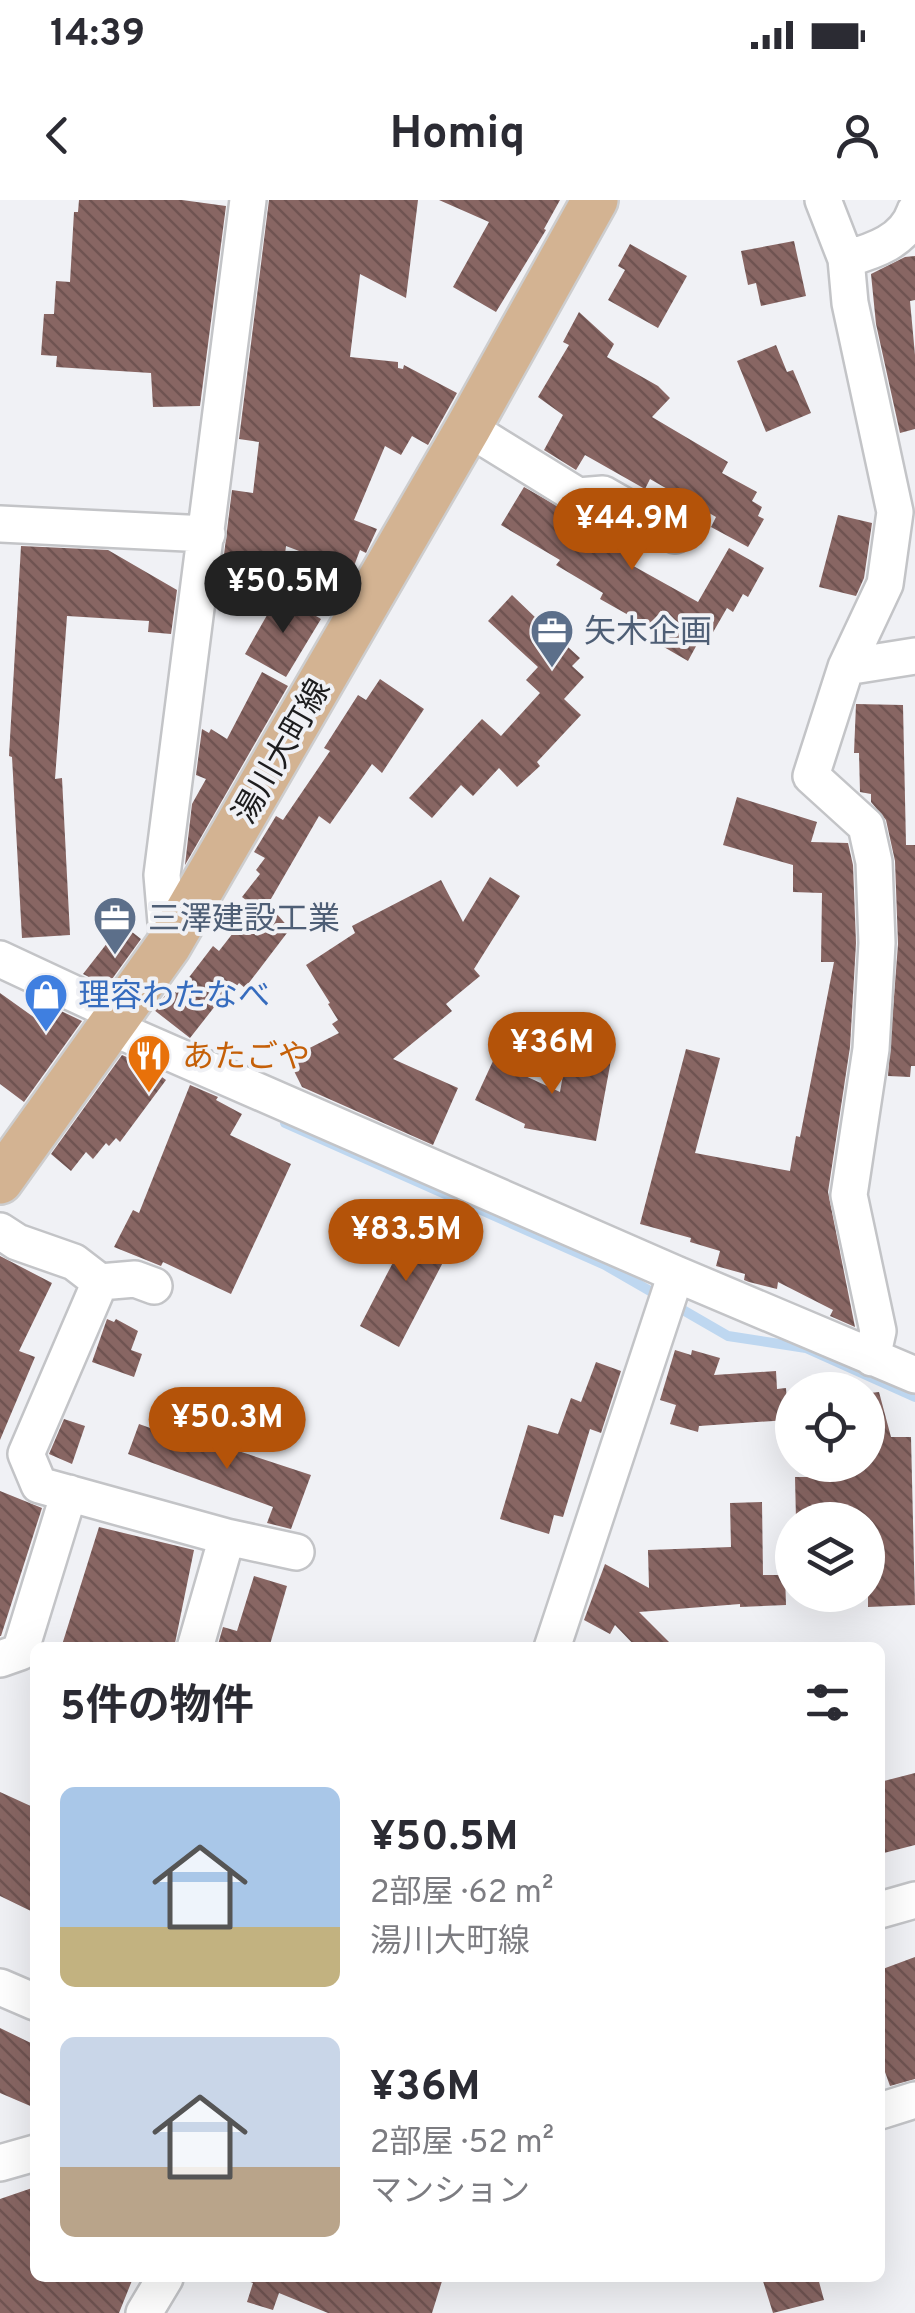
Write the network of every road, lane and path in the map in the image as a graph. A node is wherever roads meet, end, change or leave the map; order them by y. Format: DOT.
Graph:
graph roads {
  1 [pos="248,200"];
  2 [pos="595,200"];
  3 [pos="823,200"];
  4 [pos="915,211"];
  5 [pos="846,259"];
  6 [pos="468,428"];
  7 [pos="905,510"];
  8 [pos="0,524"];
  9 [pos="207,534"];
  10 [pos="674,535"];
  11 [pos="915,656"];
  12 [pos="846,667"];
  13 [pos="168,946"];
  14 [pos="0,959"];
  15 [pos="116,1021"];
  16 [pos="0,1180"];
  17 [pos="0,1230"];
  18 [pos="676,1274"];
  19 [pos="100,1282"];
  20 [pos="154,1286"];
  21 [pos="872,1358"];
  22 [pos="915,1375"];
  23 [pos="69,1493"];
  24 [pos="227,1536"];
  25 [pos="296,1552"];
  26 [pos="197,1642"];
  27 [pos="554,1642"];
  28 [pos="0,1659"];
  29 [pos="915,1900"];
  30 [pos="885,1909"];
  31 [pos="0,1988"];
  32 [pos="30,2000"];
  33 [pos="915,2100"];
  34 [pos="885,2109"];
  35 [pos="30,2155"];
  36 [pos="0,2164"];
  37 [pos="163,2282"];
  38 [pos="144,2313"];
  1 -- 9 [label="street"];
  2 -- 6 [label="main road, 湯川大町線"];
  3 -- 5 [label="street"];
  4 -- 5 [label="street"];
  5 -- 7 [label="street"];
  6 -- 10 [label="street"];
  6 -- 13 [label="main road, 湯川大町線"];
  7 -- 12 [label="street"];
  8 -- 9 [label="street"];
  9 -- 13 [label="street"];
  11 -- 12 [label="street"];
  12 -- 21 [label="street"];
  13 -- 15 [label="main road, 湯川大町線"];
  14 -- 15 [label="street"];
  15 -- 16 [label="main road, 湯川大町線"];
  15 -- 18 [label="street"];
  17 -- 19 [label="street"];
  18 -- 21 [label="street"];
  18 -- 27 [label="street"];
  19 -- 20 [label="street"];
  19 -- 23 [label="street"];
  21 -- 22 [label="street"];
  23 -- 24 [label="street"];
  23 -- 28 [label="street"];
  24 -- 25 [label="street"];
  24 -- 26 [label="street"];
  29 -- 30 [label="street"];
  31 -- 32 [label="street"];
  33 -- 34 [label="street"];
  35 -- 36 [label="street"];
  37 -- 38 [label="street"];
}
